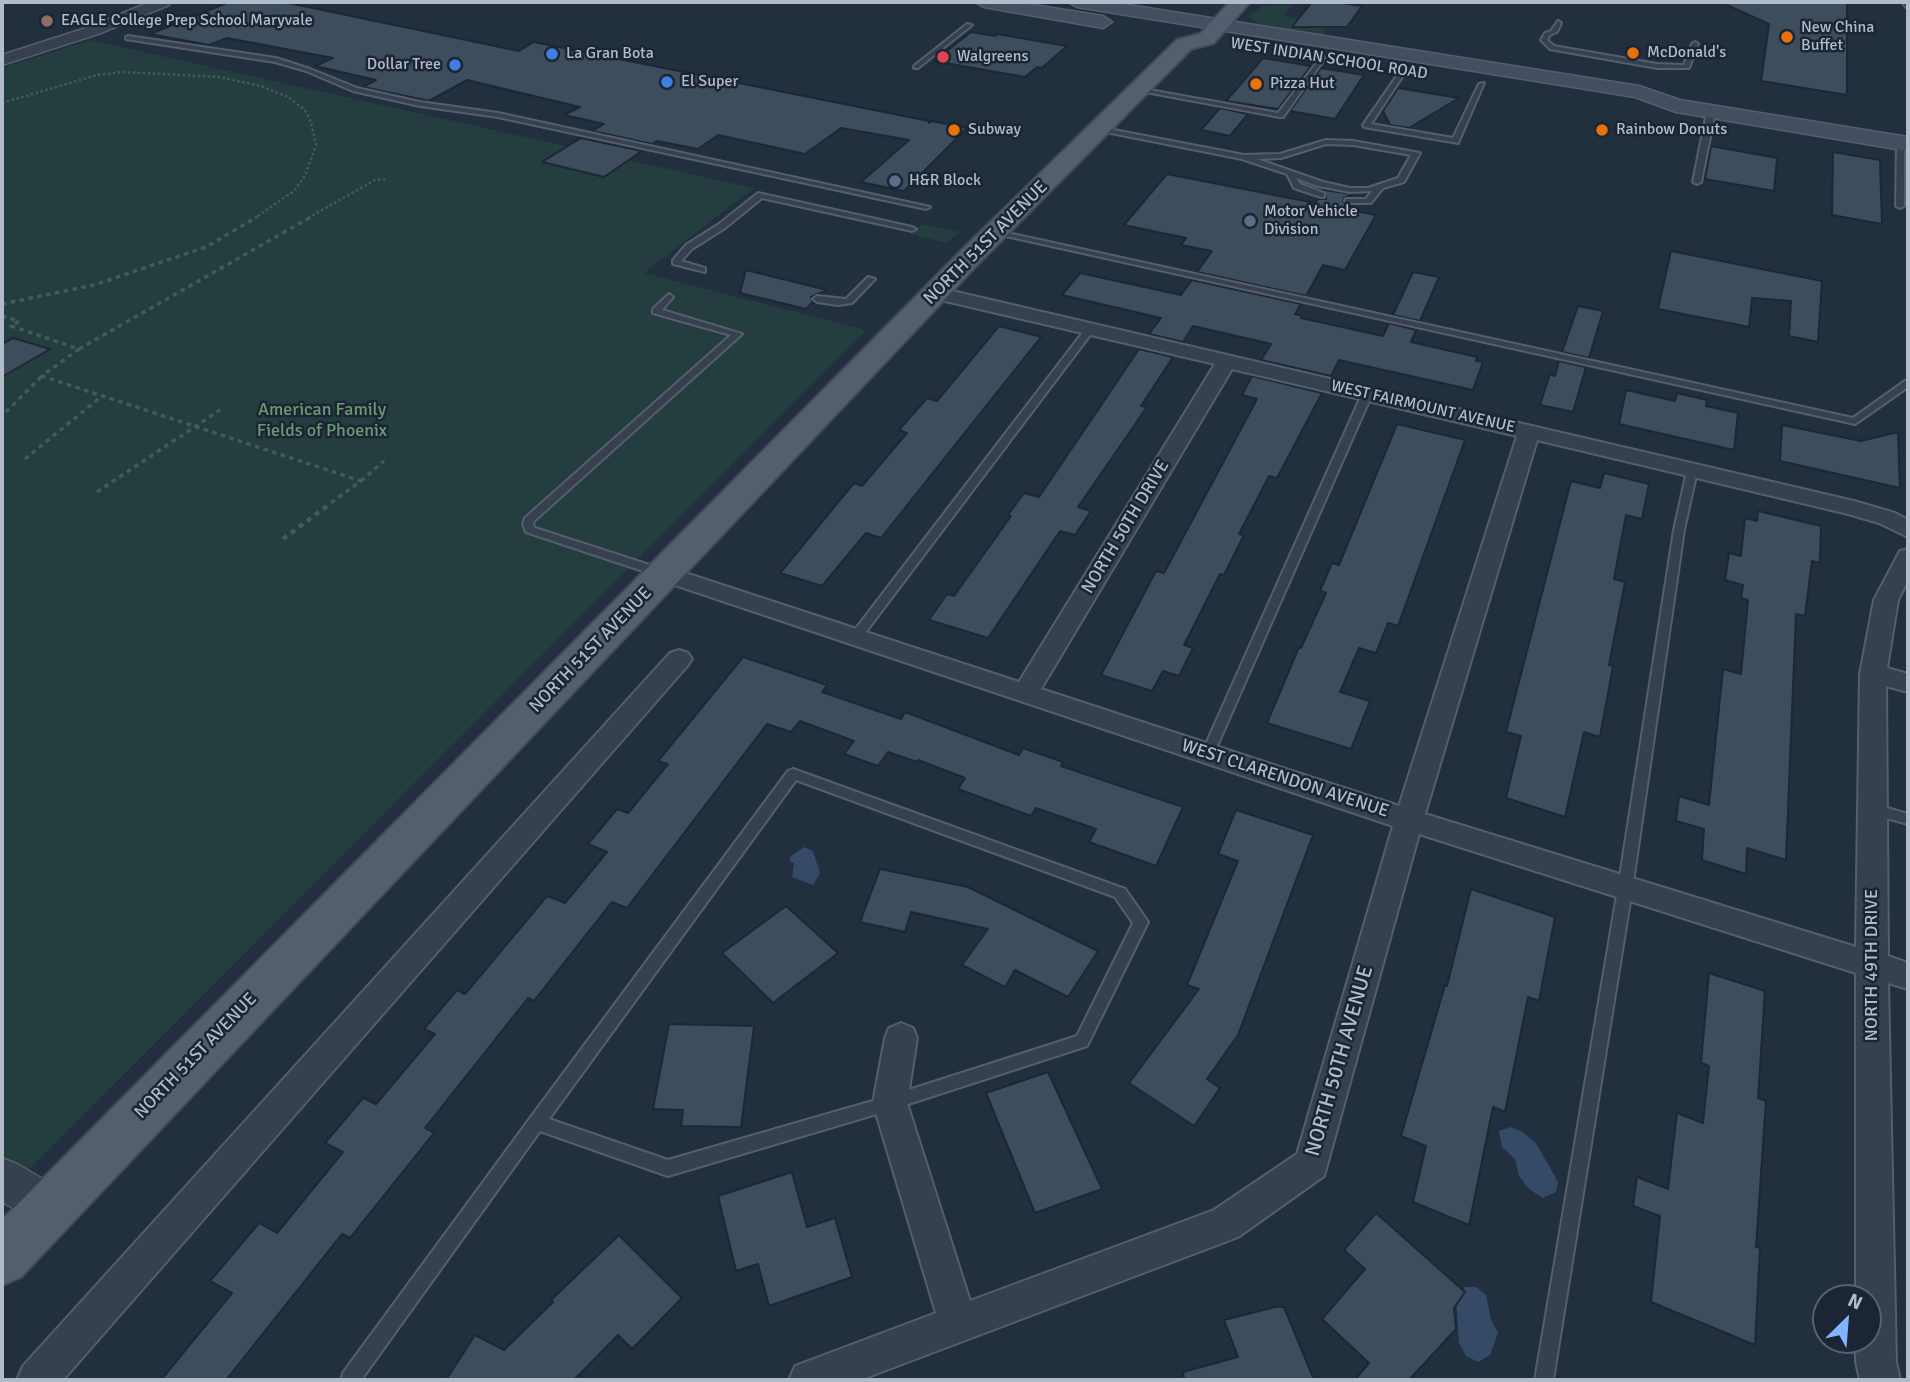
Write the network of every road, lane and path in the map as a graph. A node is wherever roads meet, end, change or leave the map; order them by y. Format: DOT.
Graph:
graph roads {
  1 [pos="163,2"];
  2 [pos="984,2"];
  3 [pos="1077,2"];
  4 [pos="1209,2"];
  5 [pos="1240,2"];
  6 [pos="1558,23"];
  7 [pos="969,25"];
  8 [pos="1213,32"];
  9 [pos="1554,32"];
  10 [pos="1185,33"];
  11 [pos="128,38"];
  12 [pos="1695,44"];
  13 [pos="1578,52"];
  14 [pos="1322,58"];
  15 [pos="2,60"];
  16 [pos="916,67"];
  17 [pos="1403,71"];
  18 [pos="1482,84"];
  19 [pos="1138,90"];
  20 [pos="2,103"];
  21 [pos="1676,106"];
  22 [pos="1711,112"];
  23 [pos="1101,129"];
  24 [pos="1904,143"];
  25 [pos="1244,157"];
  26 [pos="1904,168"];
  27 [pos="1290,175"];
  28 [pos="385,179"];
  29 [pos="1697,183"];
  30 [pos="1380,187"];
  31 [pos="1321,195"];
  32 [pos="1349,201"];
  33 [pos="1900,206"];
  34 [pos="926,207"];
  35 [pos="912,229"];
  36 [pos="997,232"];
  37 [pos="702,270"];
  38 [pos="871,279"];
  39 [pos="935,293"];
  40 [pos="669,297"];
  41 [pos="817,299"];
  42 [pos="2,304"];
  43 [pos="2,316"];
  44 [pos="1090,330"];
  45 [pos="79,349"];
  46 [pos="1227,361"];
  47 [pos="43,376"];
  48 [pos="1908,383"];
  49 [pos="1367,394"];
  50 [pos="103,396"];
  51 [pos="220,410"];
  52 [pos="6,412"];
  53 [pos="195,427"];
  54 [pos="1529,432"];
  55 [pos="25,459"];
  56 [pos="384,461"];
  57 [pos="1692,471"];
  58 [pos="361,481"];
  59 [pos="97,492"];
  60 [pos="1908,530"];
  61 [pos="283,539"];
  62 [pos="1907,560"];
  63 [pos="665,574"];
  64 [pos="855,638"];
  65 [pos="679,659"];
  66 [pos="1873,674"];
  67 [pos="1908,683"];
  68 [pos="1025,694"];
  69 [pos="1208,753"];
  70 [pos="1872,809"];
  71 [pos="1908,819"];
  72 [pos="1409,820"];
  73 [pos="1625,888"];
  74 [pos="1871,964"];
  75 [pos="1908,976"];
  76 [pos="901,1038"];
  77 [pos="890,1103"];
  78 [pos="537,1122"];
  79 [pos="2,1178"];
  80 [pos="50,1207"];
  81 [pos="2,1258"];
  82 [pos="958,1322"];
  83 [pos="37,1380"];
  84 [pos="350,1380"];
  85 [pos="809,1380"];
  86 [pos="1544,1380"];
  87 [pos="1880,1380"];
  1 -- 15 [label="street"];
  2 -- 10 [label="main road"];
  3 -- 10 [label="main road"];
  4 -- 10 [label="main road, NORTH 51ST AVENUE"];
  5 -- 8 [label="main road"];
  6 -- 9 [label="lane"];
  7 -- 16 [label="lane"];
  8 -- 10 [label="main road"];
  8 -- 14 [label="main road, WEST INDIAN SCHOOL ROAD"];
  8 -- 21 [label="main road, WEST INDIAN SCHOOL ROAD"];
  9 -- 13 [label="lane"];
  9 -- 13 [label="lane"];
  10 -- 19 [label="main road, NORTH 51ST AVENUE"];
  11 -- 34 [label="lane"];
  12 -- 13 [label="lane"];
  14 -- 17 [label="main road, WEST INDIAN SCHOOL ROAD"];
  14 -- 19 [label="lane"];
  17 -- 18 [label="main road, WEST INDIAN SCHOOL ROAD"];
  17 -- 18 [label="lane"];
  18 -- 21 [label="main road, WEST INDIAN SCHOOL ROAD"];
  19 -- 23 [label="main road, NORTH 51ST AVENUE"];
  20 -- 42 [label="path"];
  21 -- 22 [label="main road, WEST INDIAN SCHOOL ROAD"];
  22 -- 24 [label="main road, WEST INDIAN SCHOOL ROAD"];
  22 -- 29 [label="lane"];
  23 -- 25 [label="lane"];
  23 -- 36 [label="main road, NORTH 51ST AVENUE"];
  24 -- 26 [label="lane"];
  25 -- 27 [label="lane"];
  25 -- 30 [label="lane"];
  26 -- 33 [label="lane"];
  27 -- 30 [label="lane"];
  27 -- 31 [label="lane"];
  28 -- 45 [label="path"];
  30 -- 32 [label="lane"];
  35 -- 37 [label="lane"];
  36 -- 39 [label="main road, NORTH 51ST AVENUE"];
  36 -- 48 [label="lane"];
  38 -- 41 [label="lane"];
  39 -- 44 [label="street, WEST FAIRMOUNT AVENUE"];
  39 -- 63 [label="main road, NORTH 51ST AVENUE"];
  40 -- 63 [label="lane"];
  43 -- 45 [label="path"];
  44 -- 46 [label="street, WEST FAIRMOUNT AVENUE"];
  44 -- 64 [label="lane"];
  45 -- 47 [label="path"];
  46 -- 49 [label="street, WEST FAIRMOUNT AVENUE"];
  46 -- 68 [label="street, NORTH 50TH DRIVE"];
  47 -- 50 [label="path"];
  47 -- 52 [label="path"];
  49 -- 54 [label="street, WEST FAIRMOUNT AVENUE"];
  49 -- 69 [label="lane"];
  50 -- 53 [label="path"];
  50 -- 55 [label="path"];
  51 -- 53 [label="path"];
  53 -- 58 [label="path"];
  53 -- 59 [label="path"];
  54 -- 57 [label="street, WEST FAIRMOUNT AVENUE"];
  54 -- 72 [label="street, NORTH 50TH AVENUE"];
  56 -- 58 [label="path"];
  57 -- 60 [label="street, WEST FAIRMOUNT AVENUE"];
  57 -- 73 [label="lane"];
  58 -- 61 [label="path"];
  62 -- 66 [label="street, NORTH 49TH DRIVE"];
  63 -- 64 [label="street, WEST CLARENDON AVENUE"];
  63 -- 80 [label="main road, NORTH 51ST AVENUE"];
  64 -- 68 [label="street, WEST CLARENDON AVENUE"];
  65 -- 83 [label="street"];
  66 -- 67 [label="street"];
  66 -- 70 [label="street, NORTH 49TH DRIVE"];
  68 -- 69 [label="street, WEST CLARENDON AVENUE"];
  69 -- 72 [label="street, WEST CLARENDON AVENUE"];
  70 -- 71 [label="lane"];
  70 -- 74 [label="street, NORTH 49TH DRIVE"];
  72 -- 73 [label="street, WEST CLARENDON AVENUE"];
  72 -- 82 [label="street, NORTH 50TH AVENUE"];
  73 -- 74 [label="street, WEST CLARENDON AVENUE"];
  73 -- 86 [label="lane"];
  74 -- 75 [label="street, WEST CLARENDON AVENUE"];
  74 -- 87 [label="street, NORTH 49TH DRIVE"];
  76 -- 77 [label="street"];
  77 -- 78 [label="lane"];
  77 -- 78 [label="lane"];
  77 -- 82 [label="street"];
  78 -- 84 [label="lane"];
  79 -- 80 [label="street"];
  80 -- 81 [label="main road, NORTH 51ST AVENUE"];
  82 -- 85 [label="street, NORTH 50TH AVENUE"];
}
